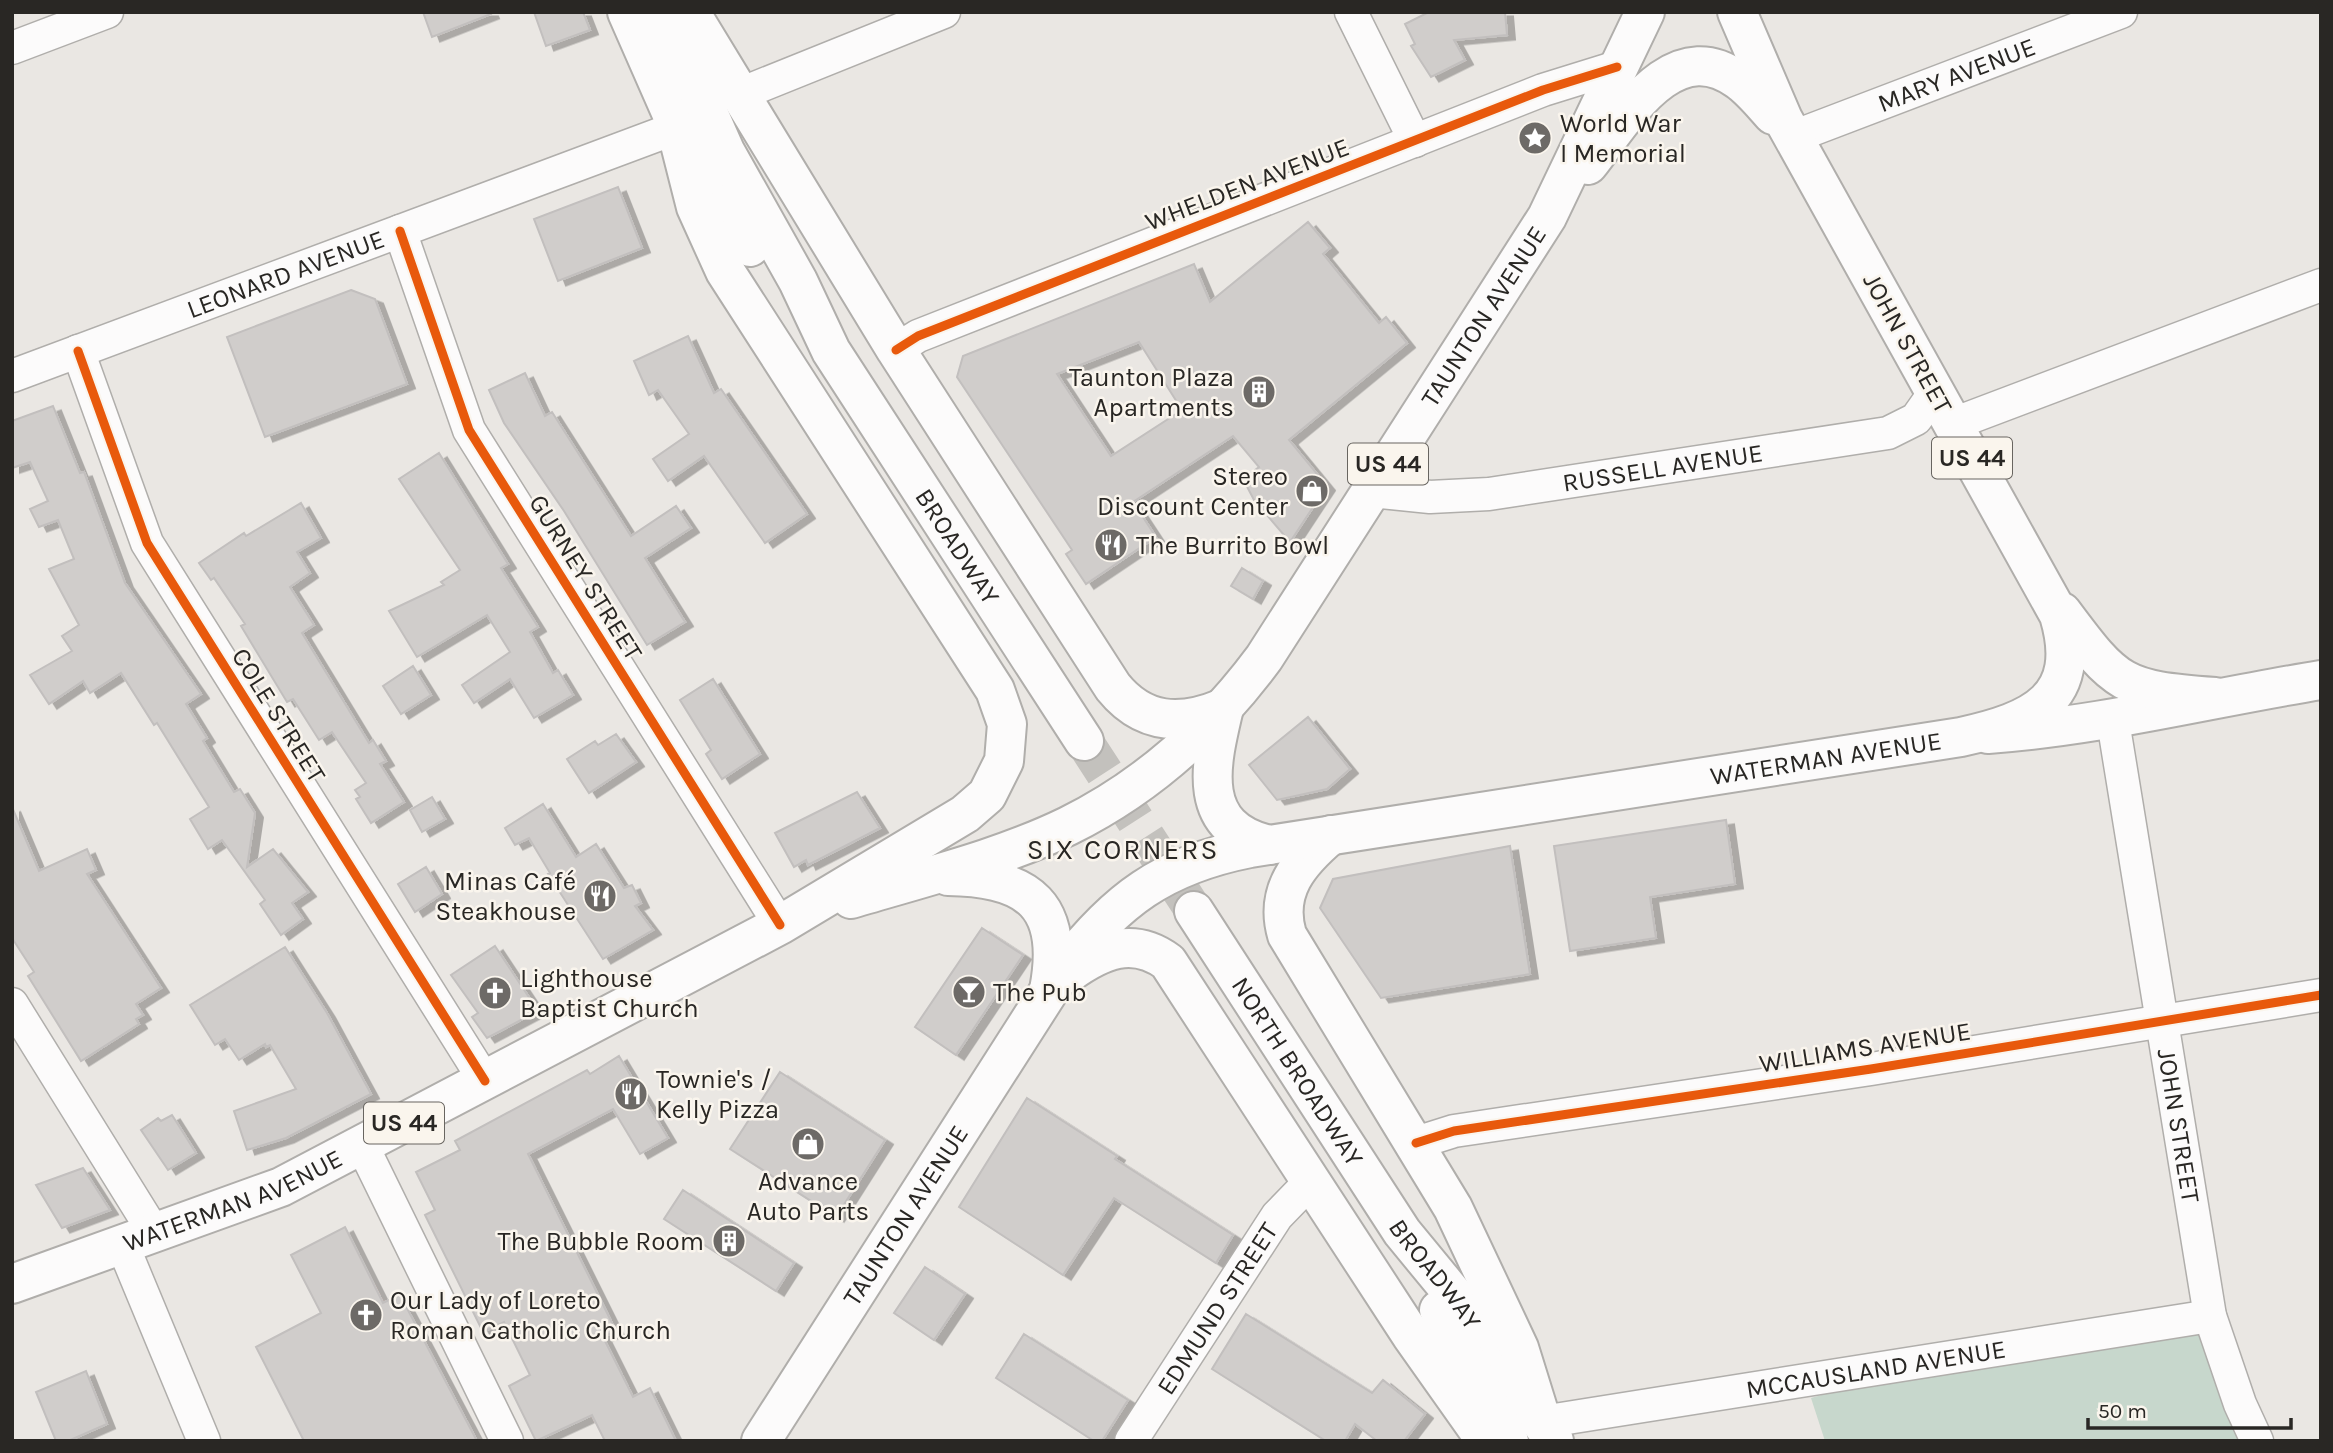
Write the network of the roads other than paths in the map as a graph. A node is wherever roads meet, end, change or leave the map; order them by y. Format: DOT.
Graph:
graph roads {
  1 [pos="107,12"];
  2 [pos="628,12"];
  3 [pos="664,12"];
  4 [pos="690,12"];
  5 [pos="944,12"];
  6 [pos="1351,12"];
  7 [pos="1645,12"];
  8 [pos="1737,12"];
  9 [pos="2121,12"];
  10 [pos="12,48"];
  11 [pos="1617,67"];
  12 [pos="740,94"];
  13 [pos="676,128"];
  14 [pos="1793,137"];
  15 [pos="1415,141"];
  16 [pos="1547,217"];
  17 [pos="400,231"];
  18 [pos="2321,285"];
  19 [pos="896,350"];
  20 [pos="78,351"];
  21 [pos="831,351"];
  22 [pos="12,376"];
  23 [pos="1944,408"];
  24 [pos="1371,491"];
  25 [pos="2045,589"];
  26 [pos="2321,680"];
  27 [pos="2215,697"];
  28 [pos="1224,708"];
  29 [pos="2113,720"];
  30 [pos="1961,737"];
  31 [pos="1084,741"];
  32 [pos="1331,835"];
  33 [pos="1269,845"];
  34 [pos="921,878"];
  35 [pos="1194,911"];
  36 [pos="780,925"];
  37 [pos="1049,990"];
  38 [pos="2321,995"];
  39 [pos="12,1004"];
  40 [pos="2160,1019"];
  41 [pos="485,1081"];
  42 [pos="1416,1143"];
  43 [pos="362,1145"];
  44 [pos="1310,1182"];
  45 [pos="1402,1232"];
  46 [pos="139,1240"];
  47 [pos="12,1284"];
  48 [pos="2210,1316"];
  49 [pos="1548,1431"];
  50 [pos="204,1441"];
  51 [pos="507,1441"];
  52 [pos="761,1441"];
  53 [pos="1130,1441"];
  54 [pos="1486,1441"];
  55 [pos="1509,1441"];
  56 [pos="2257,1441"];
  1 -- 10 [label="street"];
  2 -- 13 [label="main road, BROADWAY"];
  3 -- 21 [label="main road, BROADWAY"];
  4 -- 12 [label="main road"];
  5 -- 12 [label="street"];
  6 -- 15 [label="street"];
  7 -- 11 [label="main road, TAUNTON AVENUE / US 44"];
  8 -- 14 [label="main road, JOHN STREET / US 44"];
  9 -- 14 [label="street, MARY AVENUE"];
  11 -- 15 [label="street, WHELDEN AVENUE"];
  11 -- 16 [label="main road, TAUNTON AVENUE / US 44"];
  12 -- 19 [label="main road"];
  13 -- 17 [label="street, LEONARD AVENUE"];
  13 -- 21 [label="main road, BROADWAY"];
  13 -- 36 [label="main road"];
  14 -- 16 [label="main road"];
  14 -- 23 [label="main road, JOHN STREET / US 44"];
  15 -- 19 [label="street, WHELDEN AVENUE"];
  16 -- 24 [label="main road, TAUNTON AVENUE / US 44"];
  17 -- 20 [label="street, LEONARD AVENUE"];
  17 -- 36 [label="street, GURNEY STREET"];
  18 -- 23 [label="street"];
  19 -- 28 [label="main road"];
  20 -- 22 [label="street, LEONARD AVENUE"];
  20 -- 41 [label="street, COLE STREET"];
  21 -- 31 [label="main road, BROADWAY"];
  23 -- 24 [label="street, RUSSELL AVENUE"];
  23 -- 25 [label="main road, JOHN STREET / US 44"];
  24 -- 28 [label="main road, TAUNTON AVENUE / US 44"];
  25 -- 27 [label="main road"];
  25 -- 30 [label="main road, JOHN STREET / US 44"];
  26 -- 27 [label="main road, WATERMAN AVENUE"];
  27 -- 29 [label="main road, WATERMAN AVENUE"];
  28 -- 33 [label="main road"];
  28 -- 34 [label="main road, US 44"];
  29 -- 30 [label="main road, WATERMAN AVENUE"];
  29 -- 40 [label="street, JOHN STREET"];
  30 -- 32 [label="main road, WATERMAN AVENUE / US 44"];
  32 -- 33 [label="main road, US 44"];
  32 -- 42 [label="main road"];
  33 -- 37 [label="main road, US 44"];
  34 -- 36 [label="main road, US 44"];
  34 -- 37 [label="main road"];
  35 -- 45 [label="main road, NORTH BROADWAY"];
  36 -- 41 [label="main road, WATERMAN AVENUE / US 44"];
  37 -- 44 [label="main road"];
  37 -- 52 [label="main road, TAUNTON AVENUE / US 44"];
  38 -- 40 [label="street, WILLIAMS AVENUE"];
  39 -- 46 [label="street"];
  40 -- 42 [label="street, WILLIAMS AVENUE"];
  40 -- 48 [label="street, JOHN STREET"];
  41 -- 43 [label="main road, WATERMAN AVENUE / US 44"];
  42 -- 49 [label="main road"];
  43 -- 46 [label="main road, WATERMAN AVENUE / US 44"];
  43 -- 51 [label="street"];
  44 -- 53 [label="street, EDMUND STREET"];
  44 -- 54 [label="main road"];
  45 -- 49 [label="main road, BROADWAY"];
  45 -- 55 [label="main road, BROADWAY"];
  46 -- 47 [label="main road, WATERMAN AVENUE / US 44"];
  46 -- 50 [label="street"];
  48 -- 49 [label="street, MCCAUSLAND AVENUE"];
  48 -- 56 [label="street, JOHN STREET"];
}
